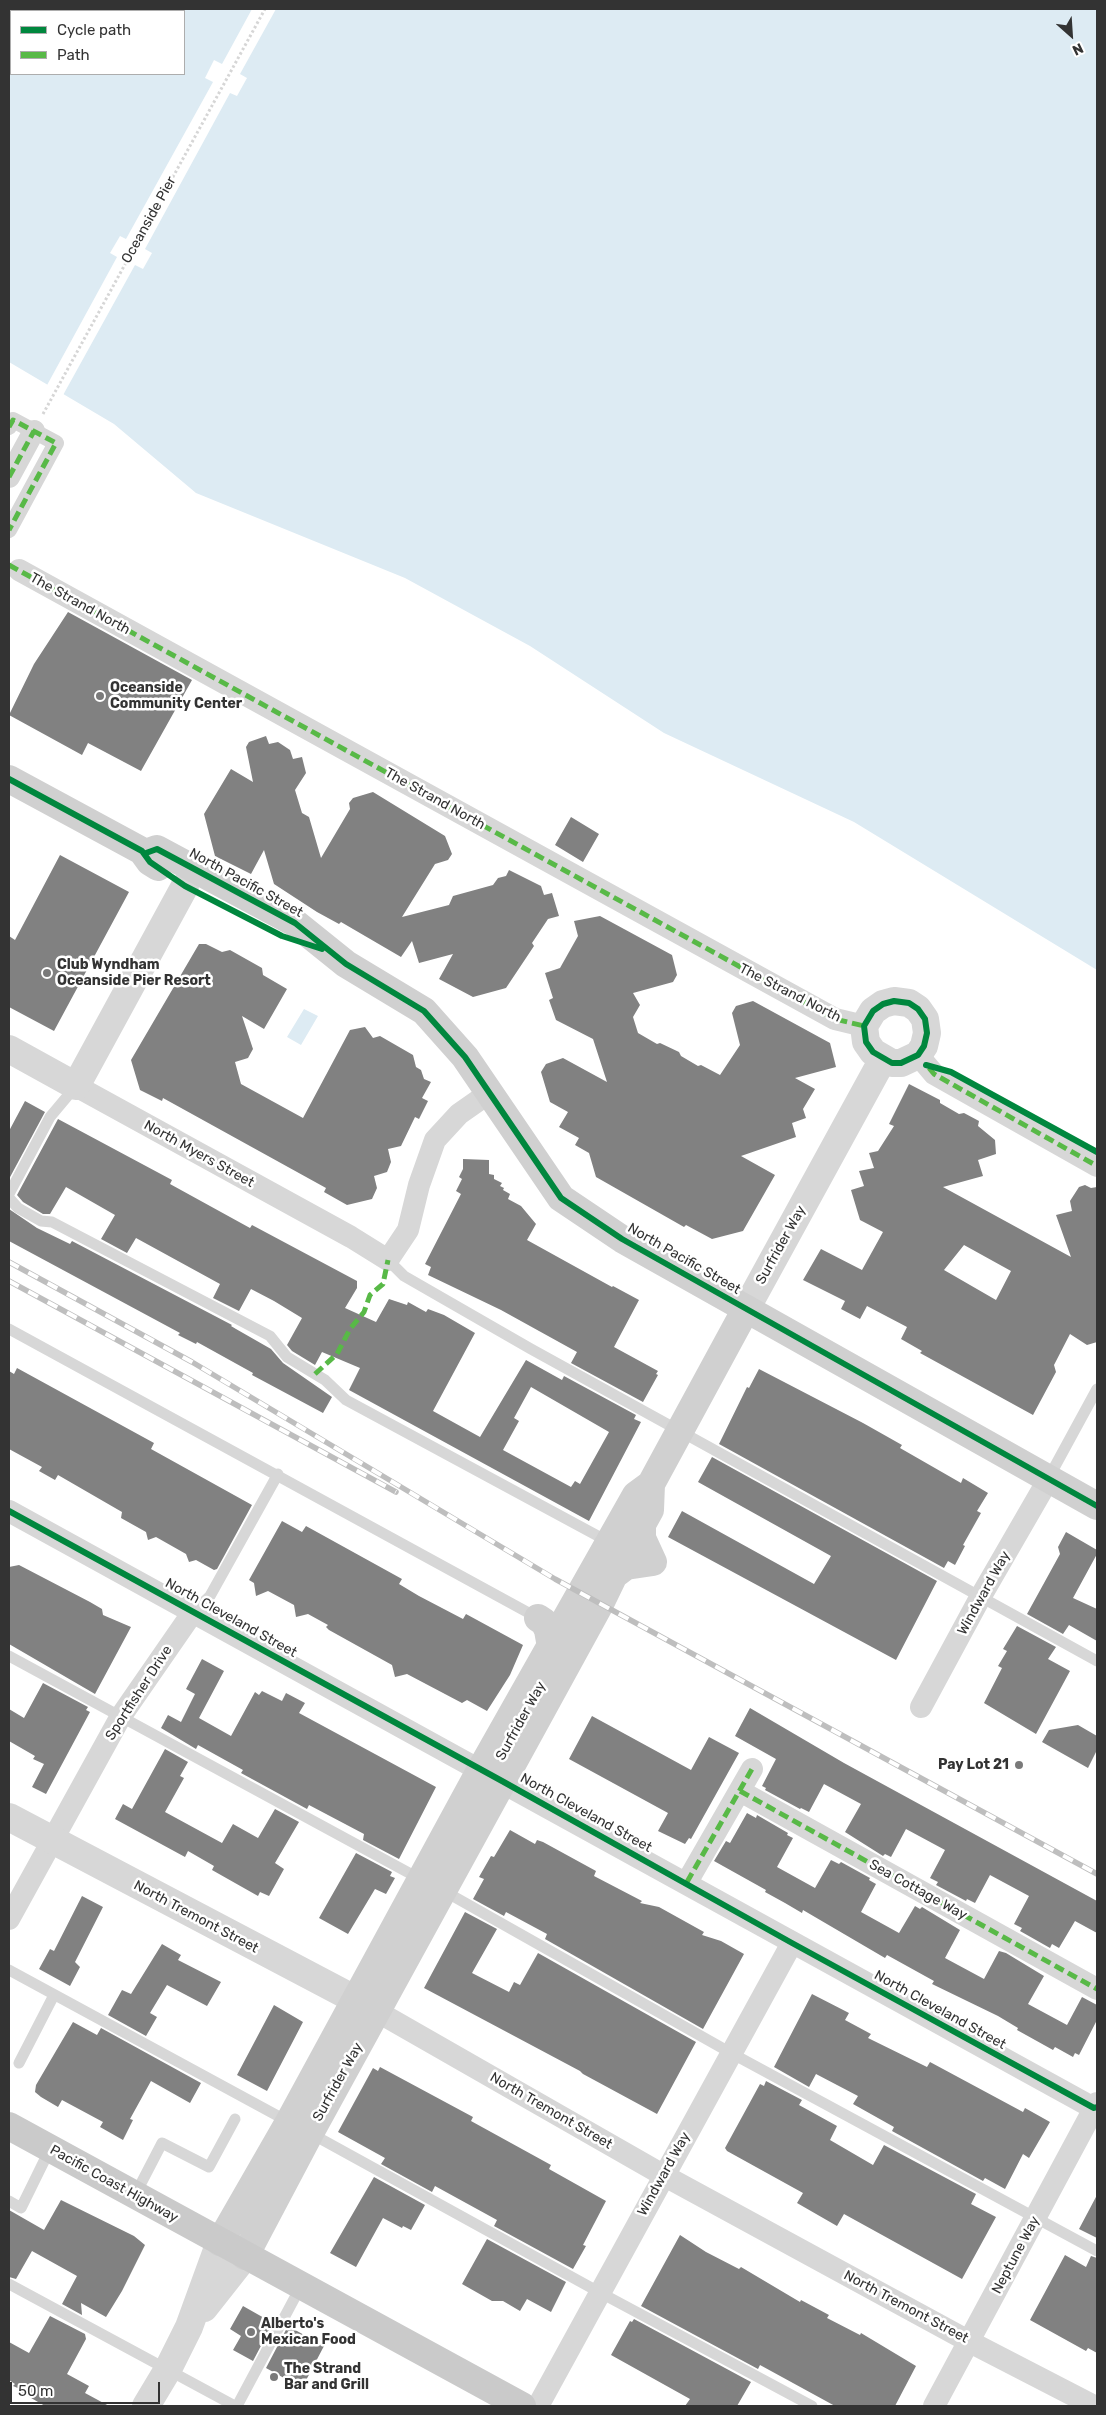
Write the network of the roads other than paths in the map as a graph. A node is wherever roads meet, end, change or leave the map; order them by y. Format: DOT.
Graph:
graph roads {
  1 [pos="9,427"];
  2 [pos="34,431"];
  3 [pos="9,477"];
  4 [pos="9,530"];
  5 [pos="14,568"];
  6 [pos="9,779"];
  7 [pos="146,854"];
  8 [pos="185,886"];
  9 [pos="329,951"];
  10 [pos="864,1026"];
  11 [pos="9,1049"];
  12 [pos="918,1055"];
  13 [pos="883,1059"];
  14 [pos="76,1086"];
  15 [pos="489,1093"];
  16 [pos="1097,1166"];
  17 [pos="9,1194"];
  18 [pos="9,1198"];
  19 [pos="388,1260"];
  20 [pos="746,1309"];
  21 [pos="9,1329"];
  22 [pos="1097,1389"];
  23 [pos="681,1430"];
  24 [pos="278,1474"];
  25 [pos="1048,1480"];
  26 [pos="651,1484"];
  27 [pos="1097,1506"];
  28 [pos="9,1511"];
  29 [pos="609,1542"];
  30 [pos="981,1596"];
  31 [pos="193,1612"];
  32 [pos="538,1618"];
  33 [pos="551,1647"];
  34 [pos="9,1656"];
  35 [pos="1097,1661"];
  36 [pos="921,1707"];
  37 [pos="121,1716"];
  38 [pos="752,1769"];
  39 [pos="492,1775"];
  40 [pos="740,1792"];
  41 [pos="9,1818"];
  42 [pos="51,1841"];
  43 [pos="687,1882"];
  44 [pos="433,1886"];
  45 [pos="9,1919"];
  46 [pos="792,1943"];
  47 [pos="9,1970"];
  48 [pos="1097,1989"];
  49 [pos="54,1995"];
  50 [pos="366,2006"];
  51 [pos="731,2053"];
  52 [pos="19,2064"];
  53 [pos="1096,2107"];
  54 [pos="235,2119"];
  55 [pos="9,2126"];
  56 [pos="299,2127"];
  57 [pos="50,2149"];
  58 [pos="663,2175"];
  59 [pos="135,2195"];
  60 [pos="9,2201"];
  61 [pos="1036,2218"];
  62 [pos="220,2242"];
  63 [pos="1097,2251"];
  64 [pos="245,2256"];
  65 [pos="9,2284"];
  66 [pos="301,2286"];
  67 [pos="599,2292"];
  68 [pos="189,2327"];
  69 [pos="970,2342"];
  70 [pos="167,2371"];
  71 [pos="146,2406"];
  72 [pos="236,2406"];
  73 [pos="522,2406"];
  74 [pos="538,2406"];
  75 [pos="812,2406"];
  76 [pos="934,2406"];
  77 [pos="1094,2406"];
  1 -- 2 [label="street"];
  2 -- 3 [label="street"];
  2 -- 4 [label="street"];
  5 -- 10 [label="street, The Strand North"];
  6 -- 7 [label="main road, North Pacific Street"];
  7 -- 8 [label="main road, North Pacific Street"];
  7 -- 9 [label="main road, North Pacific Street"];
  8 -- 9 [label="main road, North Pacific Street"];
  8 -- 14 [label="street"];
  9 -- 15 [label="main road, North Pacific Street"];
  10 -- 12 [label="street"];
  10 -- 13 [label="street"];
  11 -- 14 [label="street, North Myers Street"];
  12 -- 13 [label="street"];
  12 -- 16 [label="street"];
  13 -- 20 [label="street, Surfrider Way"];
  14 -- 17 [label="lane"];
  14 -- 19 [label="street, North Myers Street"];
  15 -- 19 [label="street"];
  15 -- 20 [label="main road, North Pacific Street"];
  18 -- 29 [label="lane"];
  19 -- 23 [label="lane"];
  20 -- 23 [label="main road, Surfrider Way"];
  20 -- 25 [label="main road, North Pacific Street"];
  21 -- 24 [label="lane"];
  22 -- 25 [label="lane"];
  23 -- 26 [label="main road, Surfrider Way"];
  23 -- 30 [label="lane"];
  24 -- 31 [label="lane, Sportfisher Drive"];
  24 -- 32 [label="lane"];
  25 -- 27 [label="main road, North Pacific Street"];
  25 -- 30 [label="street, Windward Way"];
  26 -- 29 [label="main road, Surfrider Way"];
  26 -- 39 [label="main road, Surfrider Way"];
  28 -- 31 [label="street, North Cleveland Street"];
  29 -- 33 [label="main road, Surfrider Way"];
  30 -- 35 [label="lane"];
  30 -- 36 [label="street, Windward Way"];
  31 -- 37 [label="street, Sportfisher Drive"];
  31 -- 39 [label="street, North Cleveland Street"];
  32 -- 33 [label="main road"];
  33 -- 39 [label="main road, Surfrider Way"];
  34 -- 37 [label="lane"];
  37 -- 42 [label="street, Sportfisher Drive"];
  37 -- 44 [label="lane"];
  38 -- 40 [label="street"];
  39 -- 43 [label="street, North Cleveland Street"];
  39 -- 44 [label="main road, Surfrider Way"];
  40 -- 43 [label="street"];
  40 -- 48 [label="street, Sea Cottage Way"];
  41 -- 42 [label="street, North Tremont Street"];
  42 -- 45 [label="street, Sportfisher Drive"];
  42 -- 50 [label="street, North Tremont Street"];
  43 -- 46 [label="street, North Cleveland Street"];
  44 -- 50 [label="main road, Surfrider Way"];
  44 -- 51 [label="lane"];
  46 -- 51 [label="street, Windward Way"];
  46 -- 53 [label="street, North Cleveland Street"];
  47 -- 49 [label="lane"];
  49 -- 52 [label="lane"];
  49 -- 56 [label="lane"];
  50 -- 56 [label="main road, Surfrider Way"];
  50 -- 58 [label="street, North Tremont Street"];
  51 -- 58 [label="street, Windward Way"];
  51 -- 61 [label="lane"];
  53 -- 61 [label="street, Neptune Way"];
  54 -- 59 [label="lane"];
  55 -- 57 [label="main road, Pacific Coast Highway"];
  56 -- 62 [label="main road, Surfrider Way"];
  56 -- 64 [label="main road, Surfrider Way"];
  56 -- 67 [label="lane"];
  57 -- 59 [label="main road, Pacific Coast Highway"];
  57 -- 60 [label="lane"];
  58 -- 67 [label="street, Windward Way"];
  58 -- 69 [label="street, North Tremont Street"];
  59 -- 62 [label="main road, Pacific Coast Highway"];
  61 -- 63 [label="lane"];
  61 -- 69 [label="street, Neptune Way"];
  62 -- 64 [label="main road, Pacific Coast Highway"];
  62 -- 68 [label="street, Surfrider Way"];
  64 -- 66 [label="main road"];
  64 -- 68 [label="street, Surfrider Way"];
  65 -- 70 [label="lane"];
  66 -- 72 [label="lane"];
  66 -- 73 [label="main road"];
  67 -- 74 [label="street, Windward Way"];
  67 -- 75 [label="lane"];
  68 -- 70 [label="street, Surfrider Way"];
  69 -- 76 [label="street, Neptune Way"];
  69 -- 77 [label="street, North Tremont Street"];
  70 -- 71 [label="street, Surfrider Way"];
  70 -- 72 [label="lane"];
}
